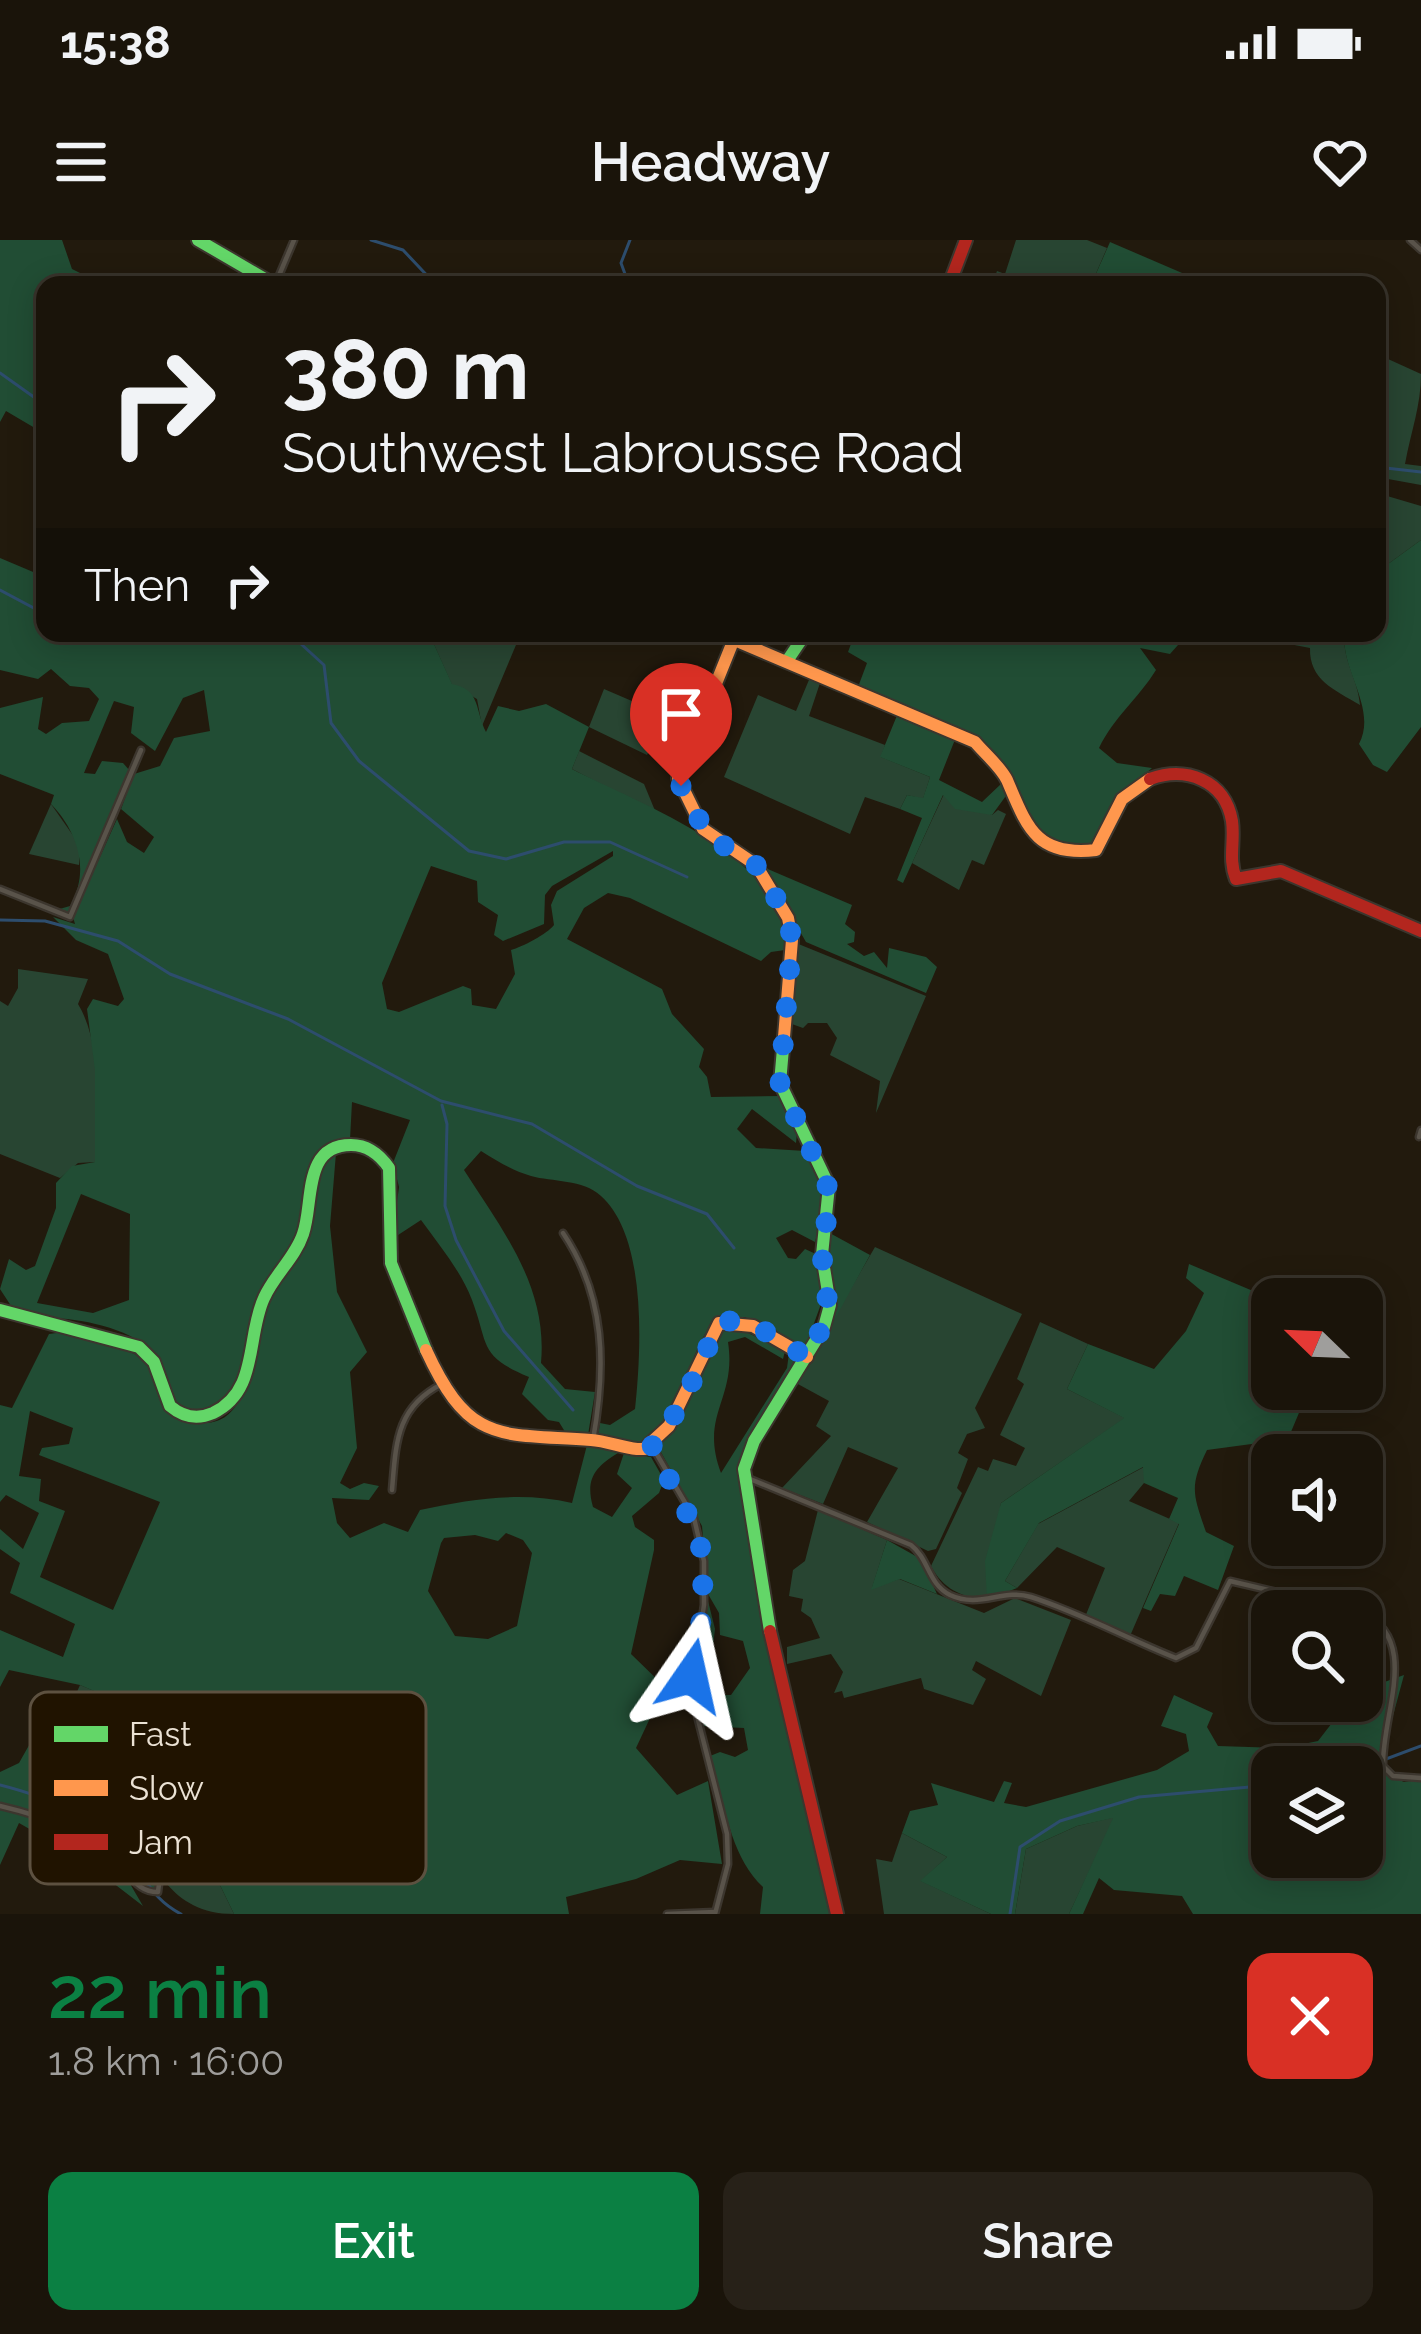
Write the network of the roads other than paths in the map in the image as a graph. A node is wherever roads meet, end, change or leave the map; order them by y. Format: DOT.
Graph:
graph roads {
  1 [pos="198,240"];
  2 [pos="293,240"];
  3 [pos="966,240"];
  4 [pos="1410,240"];
  5 [pos="1421,250"];
  6 [pos="260,276"];
  7 [pos="279,276"];
  8 [pos="952,276"];
  9 [pos="733,642"];
  10 [pos="741,642"];
  11 [pos="800,642"];
  12 [pos="787,661"];
  13 [pos="141,750"];
  14 [pos="0,889"];
  15 [pos="1421,932"];
  16 [pos="563,1233"];
  17 [pos="0,1310"];
  18 [pos="807,1357"];
  19 [pos="444,1382"];
  20 [pos="593,1440"];
  21 [pos="652,1446"];
  22 [pos="744,1479"];
  23 [pos="392,1490"];
  24 [pos="1268,1590"];
  25 [pos="1383,1620"];
  26 [pos="1401,1638"];
  27 [pos="1399,1718"];
  28 [pos="1421,1778"];
  29 [pos="0,1806"];
  30 [pos="30,1814"];
  31 [pos="136,1884"];
  32 [pos="159,1884"];
  33 [pos="715,1913"];
  34 [pos="667,1914"];
  35 [pos="837,1914"];
  1 -- 6 [label="street"];
  2 -- 7 [label="street"];
  3 -- 8 [label="street"];
  4 -- 5 [label="street"];
  9 -- 18 [label="street"];
  10 -- 12 [label="street"];
  11 -- 12 [label="street"];
  12 -- 15 [label="street"];
  13 -- 14 [label="street"];
  16 -- 20 [label="street"];
  17 -- 19 [label="street"];
  18 -- 21 [label="street"];
  18 -- 22 [label="street"];
  19 -- 20 [label="street"];
  19 -- 23 [label="street"];
  20 -- 21 [label="street"];
  21 -- 33 [label="street"];
  22 -- 24 [label="street"];
  22 -- 35 [label="street"];
  25 -- 26 [label="street"];
  27 -- 28 [label="street"];
  29 -- 30 [label="street"];
  31 -- 32 [label="street"];
  33 -- 34 [label="street"];
}
